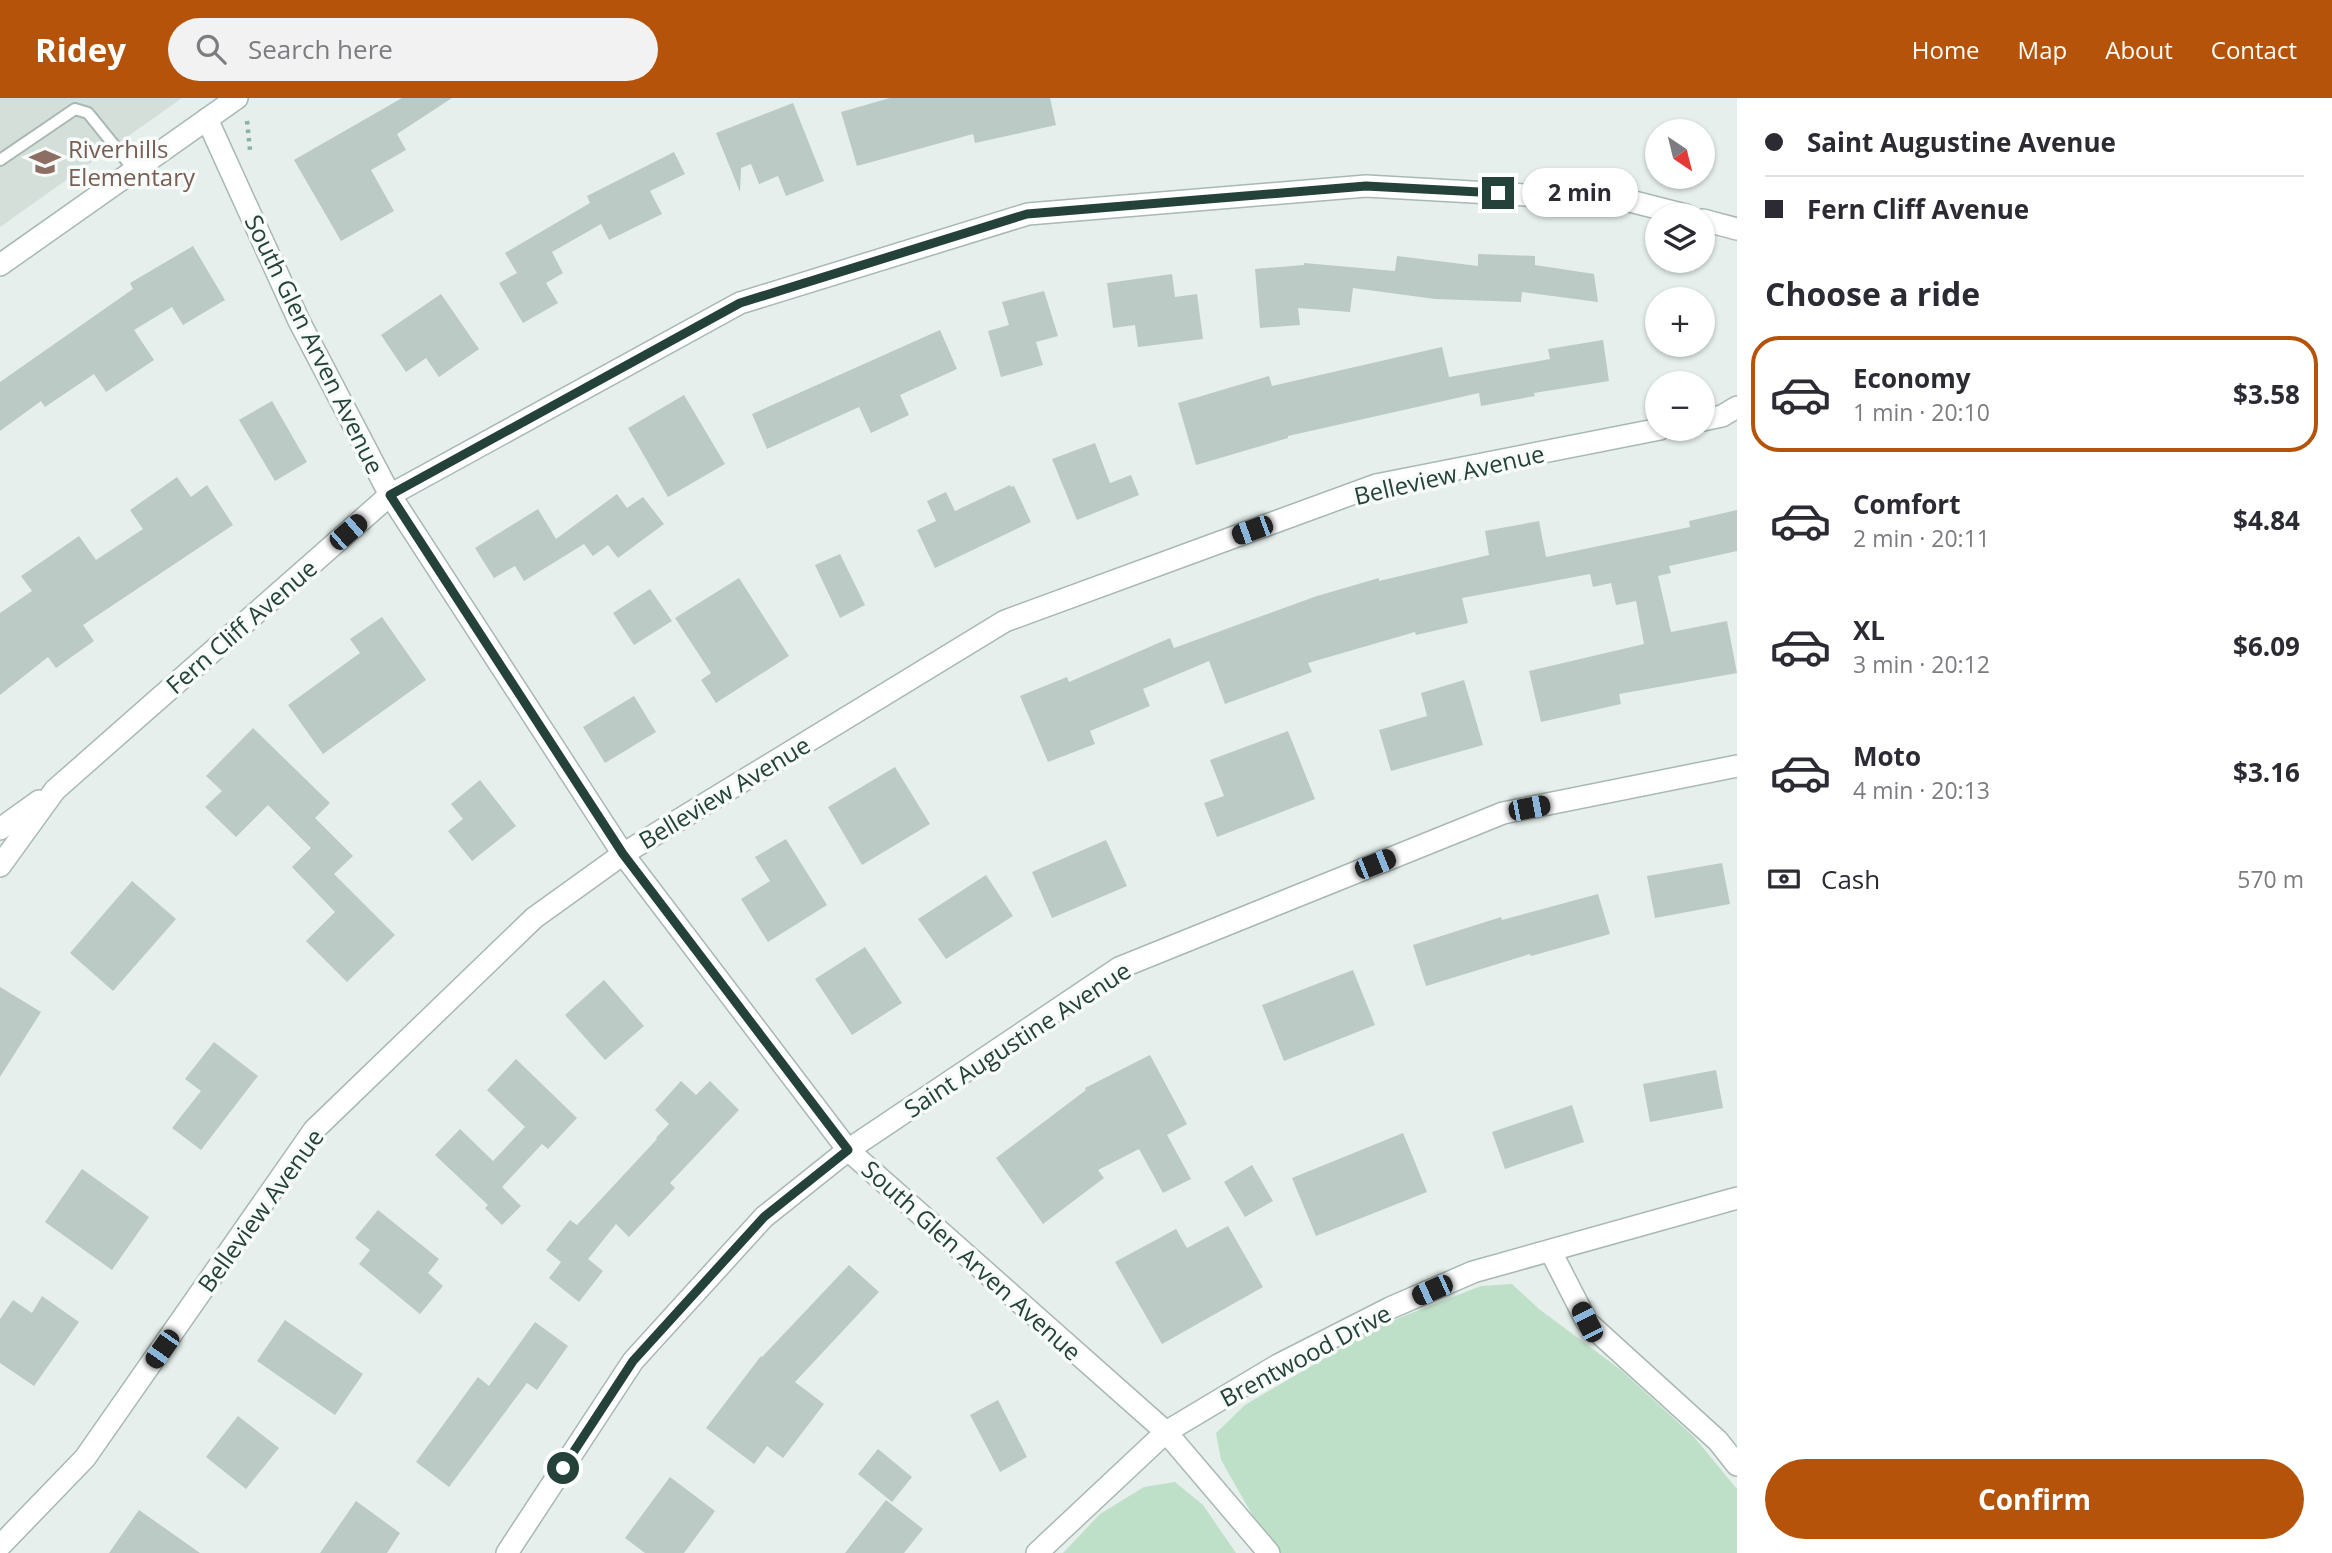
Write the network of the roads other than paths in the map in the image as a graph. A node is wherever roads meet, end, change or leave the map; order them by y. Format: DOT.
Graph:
graph roads {
  1 [pos="237,98"];
  2 [pos="207,119"];
  3 [pos="0,160"];
  4 [pos="134,170"];
  5 [pos="1645,205"];
  6 [pos="1715,223"];
  7 [pos="1737,229"];
  8 [pos="0,265"];
  9 [pos="1737,407"];
  10 [pos="1715,417"];
  11 [pos="1645,432"];
  12 [pos="390,495"];
  13 [pos="1737,766"];
  14 [pos="55,790"];
  15 [pos="0,829"];
  16 [pos="623,854"];
  17 [pos="0,866"];
  18 [pos="848,1150"];
  19 [pos="1737,1198"];
  20 [pos="1551,1252"];
  21 [pos="1166,1432"];
  22 [pos="1737,1465"];
  23 [pos="0,1546"];
  24 [pos="507,1553"];
  25 [pos="1037,1553"];
  26 [pos="1269,1553"];
  1 -- 2 [label="street"];
  2 -- 4 [label="street"];
  2 -- 12 [label="street, South Glen Arven Avenue"];
  3 -- 4 [label="lane"];
  4 -- 8 [label="street"];
  5 -- 12 [label="street, Fern Cliff Avenue"];
  6 -- 7 [label="street"];
  9 -- 10 [label="street"];
  11 -- 16 [label="street, Belleview Avenue"];
  12 -- 14 [label="street, Fern Cliff Avenue"];
  12 -- 16 [label="street, South Glen Arven Avenue"];
  13 -- 18 [label="street, Saint Augustine Avenue"];
  14 -- 15 [label="street"];
  14 -- 17 [label="street, Fern Cliff Avenue"];
  16 -- 18 [label="street, South Glen Arven Avenue"];
  16 -- 23 [label="street, Belleview Avenue"];
  18 -- 21 [label="street, South Glen Arven Avenue"];
  18 -- 24 [label="street, Saint Augustine Avenue"];
  19 -- 20 [label="street, Brentwood Drive"];
  20 -- 21 [label="street, Brentwood Drive"];
  20 -- 22 [label="street"];
  21 -- 25 [label="street, Brentwood Drive"];
  21 -- 26 [label="street, South Glen Arven Avenue"];
}
